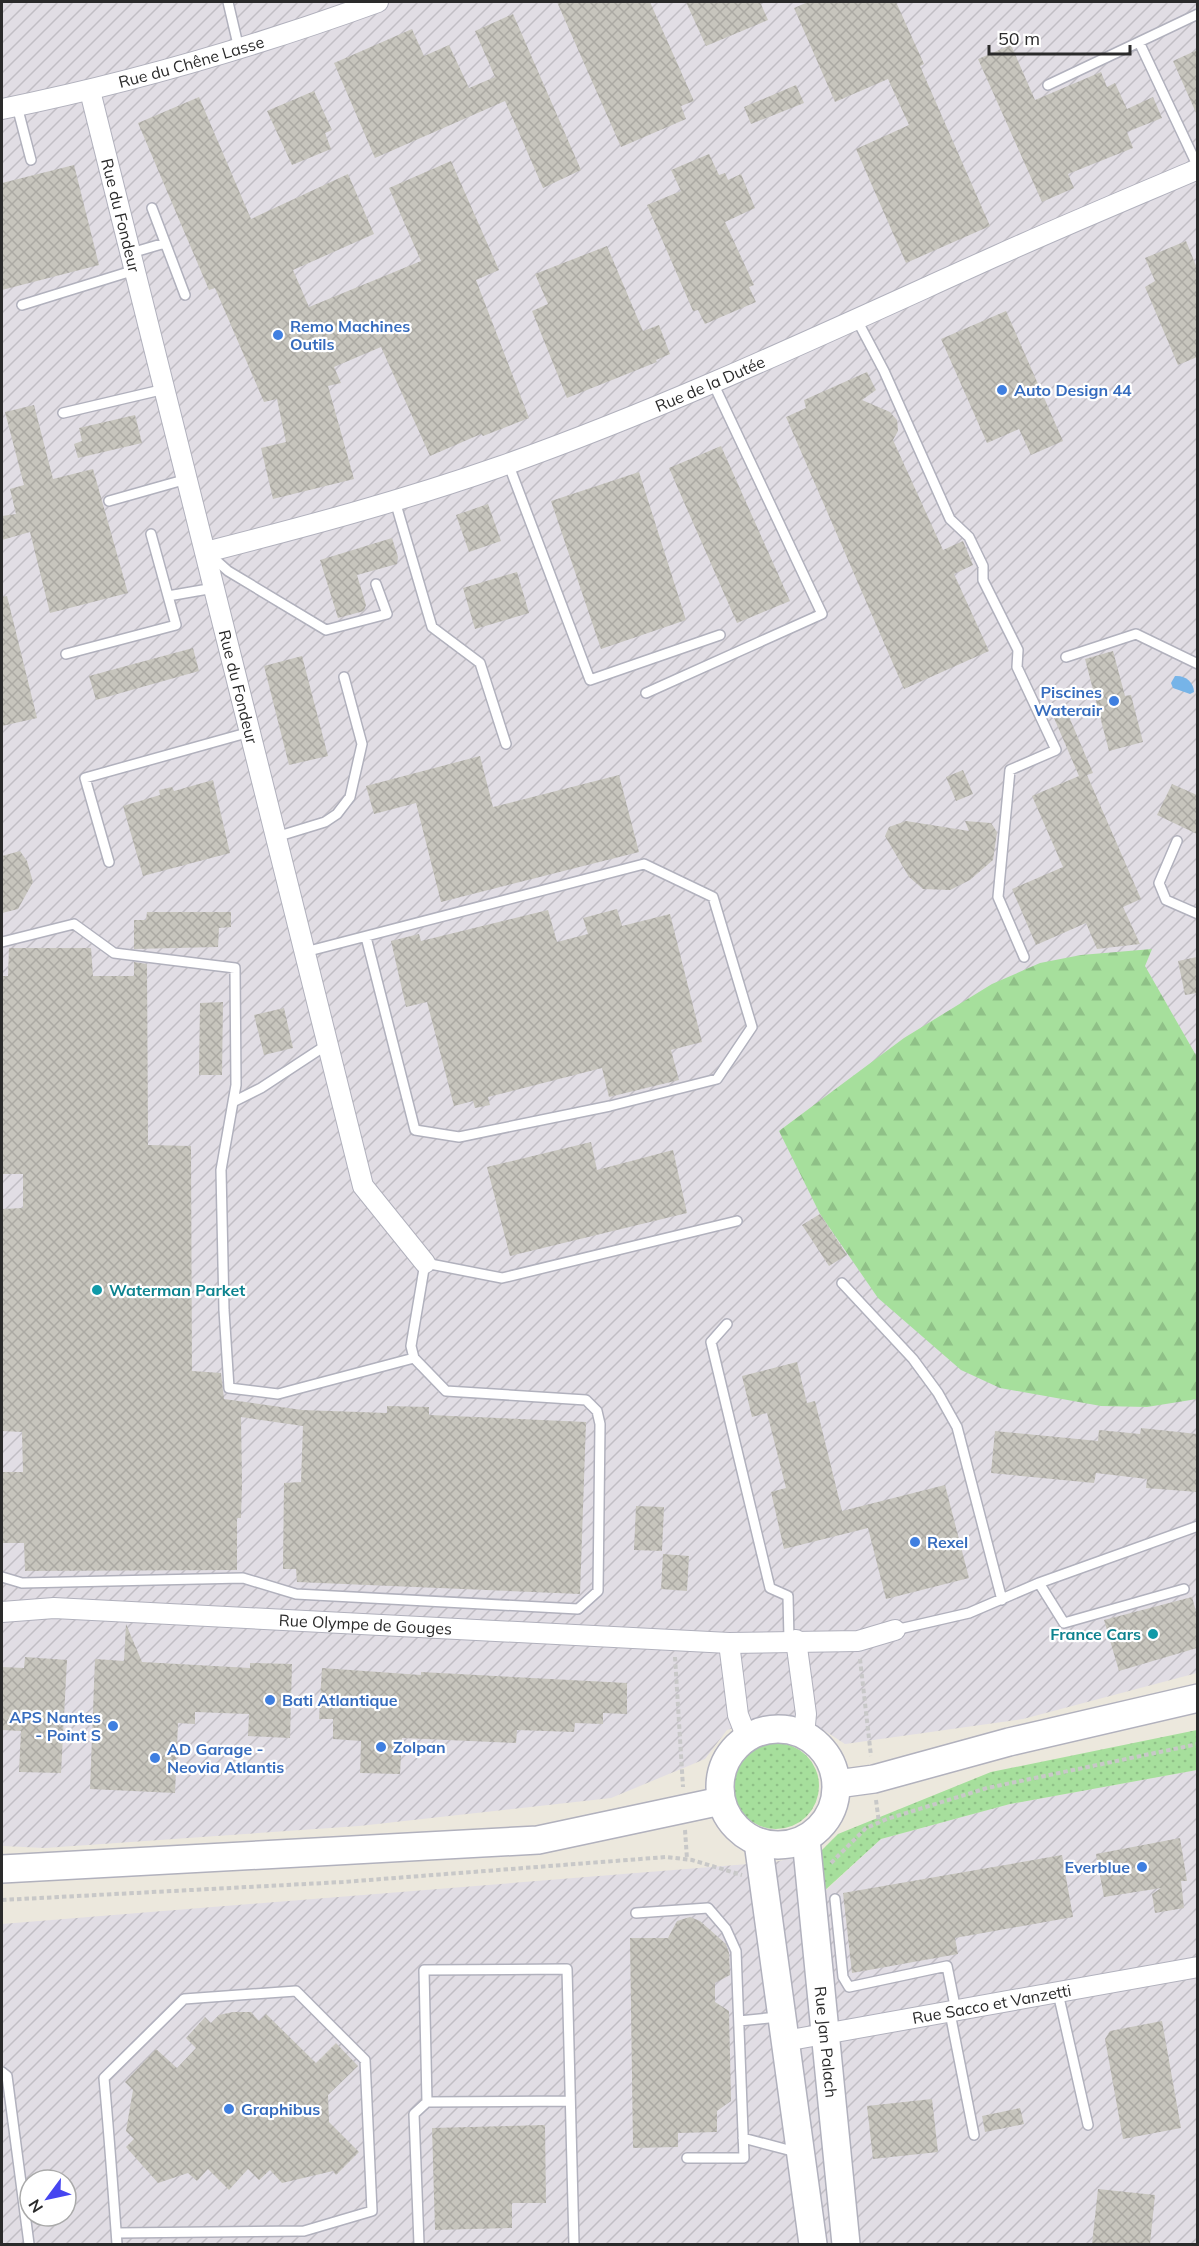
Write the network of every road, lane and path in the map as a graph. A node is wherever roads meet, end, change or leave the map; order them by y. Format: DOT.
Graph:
graph roads {
  1 [pos="228,2"];
  2 [pos="378,2"];
  3 [pos="1197,14"];
  4 [pos="1139,42"];
  5 [pos="239,50"];
  6 [pos="1048,85"];
  7 [pos="90,91"];
  8 [pos="9,108"];
  9 [pos="31,160"];
  10 [pos="1197,168"];
  11 [pos="152,208"];
  12 [pos="165,243"];
  13 [pos="133,262"];
  14 [pos="185,295"];
  15 [pos="22,305"];
  16 [pos="857,320"];
  17 [pos="713,382"];
  18 [pos="165,389"];
  19 [pos="63,413"];
  20 [pos="508,463"];
  21 [pos="187,479"];
  22 [pos="110,501"];
  23 [pos="395,501"];
  24 [pos="151,534"];
  25 [pos="206,552"];
  26 [pos="376,585"];
  27 [pos="214,588"];
  28 [pos="168,596"];
  29 [pos="720,635"];
  30 [pos="66,654"];
  31 [pos="1066,657"];
  32 [pos="1197,664"];
  33 [pos="344,677"];
  34 [pos="646,693"];
  35 [pos="250,732"];
  36 [pos="506,744"];
  37 [pos="276,837"];
  38 [pos="1177,841"];
  39 [pos="109,862"];
  40 [pos="1197,914"];
  41 [pos="366,938"];
  42 [pos="2,942"];
  43 [pos="305,952"];
  44 [pos="1024,957"];
  45 [pos="328,1044"];
  46 [pos="233,1102"];
  47 [pos="737,1221"];
  48 [pos="425,1263"];
  49 [pos="842,1283"];
  50 [pos="727,1324"];
  51 [pos="414,1358"];
  52 [pos="1197,1526"];
  53 [pos="2,1577"];
  54 [pos="1039,1583"];
  55 [pos="1184,1589"];
  56 [pos="1002,1600"];
  57 [pos="2,1612"];
  58 [pos="895,1630"];
  59 [pos="674,1640"];
  60 [pos="793,1640"];
  61 [pos="858,1641"];
  62 [pos="729,1642"];
  63 [pos="1197,1698"];
  64 [pos="804,1735"];
  65 [pos="747,1738"];
  66 [pos="1197,1744"];
  67 [pos="874,1779"];
  68 [pos="837,1784"];
  69 [pos="721,1801"];
  70 [pos="684,1809"];
  71 [pos="879,1823"];
  72 [pos="806,1839"];
  73 [pos="758,1842"];
  74 [pos="687,1860"];
  75 [pos="2,1869"];
  76 [pos="809,1876"];
  77 [pos="765,1881"];
  78 [pos="835,1899"];
  79 [pos="2,1900"];
  80 [pos="636,1913"];
  81 [pos="1197,1967"];
  82 [pos="1058,1993"];
  83 [pos="953,2012"];
  84 [pos="739,2021"];
  85 [pos="783,2029"];
  86 [pos="826,2036"];
  87 [pos="2,2072"];
  88 [pos="570,2101"];
  89 [pos="427,2102"];
  90 [pos="1088,2125"];
  91 [pos="974,2135"];
  92 [pos="743,2138"];
  93 [pos="799,2153"];
  94 [pos="687,2158"];
  95 [pos="117,2233"];
  96 [pos="29,2244"];
  97 [pos="117,2244"];
  98 [pos="419,2244"];
  99 [pos="574,2244"];
  100 [pos="813,2244"];
  101 [pos="846,2244"];
  1 -- 5 [label="lane"];
  2 -- 5 [label="street, Rue du Chêne Lasse"];
  3 -- 4 [label="lane"];
  4 -- 6 [label="lane"];
  4 -- 10 [label="lane"];
  5 -- 7 [label="street, Rue du Chêne Lasse"];
  7 -- 8 [label="street, Rue du Chêne Lasse"];
  7 -- 13 [label="street, Rue du Fondeur"];
  8 -- 9 [label="lane"];
  10 -- 16 [label="street, Rue de la Dutée"];
  11 -- 12 [label="lane"];
  12 -- 13 [label="lane"];
  12 -- 14 [label="lane"];
  13 -- 15 [label="lane"];
  13 -- 18 [label="street, Rue du Fondeur"];
  16 -- 17 [label="street, Rue de la Dutée"];
  16 -- 44 [label="lane"];
  17 -- 20 [label="street, Rue de la Dutée"];
  17 -- 34 [label="lane"];
  18 -- 19 [label="lane"];
  18 -- 21 [label="street, Rue du Fondeur"];
  20 -- 23 [label="street, Rue de la Dutée"];
  20 -- 29 [label="lane"];
  21 -- 22 [label="lane"];
  21 -- 25 [label="street, Rue du Fondeur"];
  23 -- 25 [label="street, Rue de la Dutée"];
  23 -- 36 [label="lane"];
  24 -- 28 [label="lane"];
  25 -- 26 [label="lane"];
  25 -- 27 [label="street, Rue du Fondeur"];
  27 -- 28 [label="lane"];
  27 -- 35 [label="street, Rue du Fondeur"];
  28 -- 30 [label="lane"];
  31 -- 32 [label="lane"];
  33 -- 37 [label="lane"];
  35 -- 37 [label="street, Rue du Fondeur"];
  35 -- 39 [label="lane"];
  37 -- 43 [label="street, Rue du Fondeur"];
  38 -- 40 [label="lane"];
  41 -- 41 [label="lane"];
  41 -- 43 [label="lane"];
  42 -- 46 [label="lane"];
  43 -- 45 [label="street, Rue du Fondeur"];
  45 -- 46 [label="lane"];
  45 -- 48 [label="street, Rue du Fondeur"];
  46 -- 51 [label="lane"];
  47 -- 48 [label="lane"];
  48 -- 51 [label="lane"];
  49 -- 56 [label="lane"];
  50 -- 60 [label="lane"];
  51 -- 53 [label="lane"];
  52 -- 54 [label="lane"];
  54 -- 55 [label="lane"];
  54 -- 56 [label="lane"];
  56 -- 58 [label="lane"];
  57 -- 59 [label="street, Rue Olympe de Gouges"];
  58 -- 61 [label="street, Rue Olympe de Gouges"];
  59 -- 62 [label="street, Rue Olympe de Gouges"];
  59 -- 70 [label="path"];
  60 -- 61 [label="street, Rue Olympe de Gouges"];
  60 -- 62 [label="street, Rue Olympe de Gouges"];
  60 -- 64 [label="street"];
  61 -- 67 [label="path"];
  62 -- 65 [label="street"];
  63 -- 67 [label="main road"];
  64 -- 65 [label="main road"];
  64 -- 68 [label="main road"];
  65 -- 69 [label="main road"];
  66 -- 71 [label="path"];
  67 -- 68 [label="main road"];
  67 -- 71 [label="path"];
  68 -- 72 [label="main road"];
  69 -- 70 [label="main road"];
  69 -- 73 [label="main road"];
  70 -- 74 [label="path"];
  70 -- 75 [label="main road"];
  71 -- 76 [label="path"];
  72 -- 73 [label="main road"];
  72 -- 76 [label="main road, Rue Jan Palach"];
  73 -- 77 [label="main road"];
  74 -- 77 [label="path"];
  74 -- 79 [label="path"];
  76 -- 86 [label="main road, Rue Jan Palach"];
  77 -- 85 [label="main road"];
  78 -- 83 [label="lane"];
  80 -- 84 [label="lane"];
  81 -- 82 [label="street, Rue Sacco et Vanzetti"];
  82 -- 83 [label="street, Rue Sacco et Vanzetti"];
  82 -- 90 [label="lane"];
  83 -- 86 [label="street, Rue Sacco et Vanzetti"];
  83 -- 91 [label="lane"];
  84 -- 85 [label="lane"];
  84 -- 92 [label="lane"];
  85 -- 86 [label="street, Rue Sacco et Vanzetti"];
  85 -- 93 [label="main road"];
  86 -- 101 [label="main road, Rue Jan Palach"];
  87 -- 96 [label="lane"];
  88 -- 89 [label="lane"];
  88 -- 89 [label="lane"];
  88 -- 99 [label="lane"];
  89 -- 98 [label="lane"];
  92 -- 93 [label="lane"];
  92 -- 94 [label="lane"];
  93 -- 100 [label="main road"];
  95 -- 95 [label="lane"];
  95 -- 97 [label="lane"];
}
